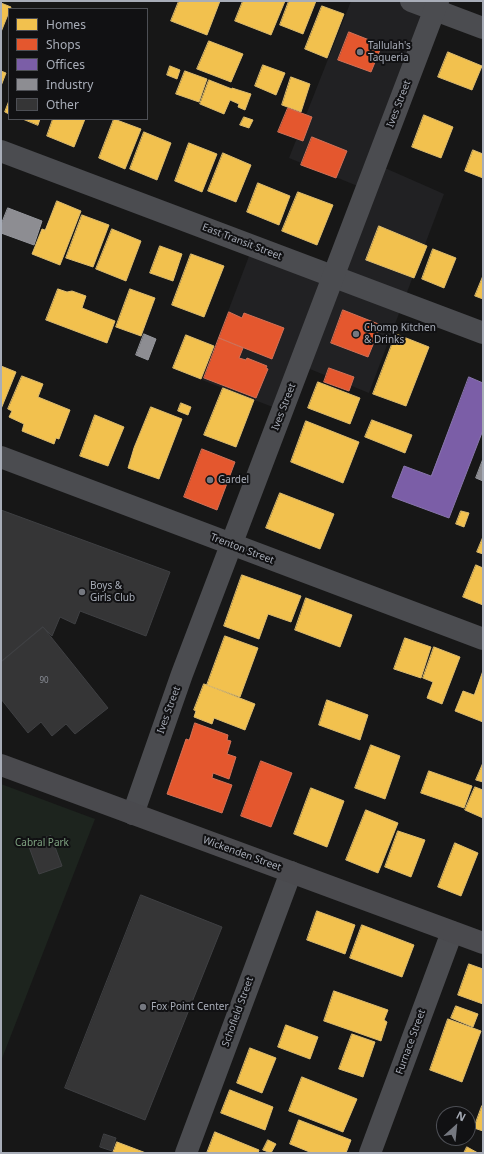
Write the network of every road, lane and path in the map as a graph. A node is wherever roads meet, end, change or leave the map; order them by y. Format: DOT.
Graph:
graph roads {
  1 [pos="411,1"];
  2 [pos="436,6"];
  3 [pos="483,28"];
  4 [pos="1,151"];
  5 [pos="334,277"];
  6 [pos="483,333"];
  7 [pos="1,457"];
  8 [pos="231,545"];
  9 [pos="483,639"];
  10 [pos="1,765"];
  11 [pos="133,814"];
  12 [pos="291,872"];
  13 [pos="452,932"];
  14 [pos="483,943"];
  15 [pos="186,1153"];
  16 [pos="370,1153"];
  1 -- 2 [label="street"];
  2 -- 3 [label="street"];
  2 -- 5 [label="street, Ives Street"];
  4 -- 5 [label="street, East Transit Street"];
  5 -- 6 [label="street, East Transit Street"];
  5 -- 8 [label="street, Ives Street"];
  7 -- 8 [label="street, Trenton Street"];
  8 -- 9 [label="street, Trenton Street"];
  8 -- 11 [label="street, Ives Street"];
  10 -- 11 [label="main road, Wickenden Street"];
  11 -- 12 [label="main road, Wickenden Street"];
  12 -- 13 [label="main road, Wickenden Street"];
  12 -- 15 [label="street, Schofield Street"];
  13 -- 14 [label="main road, Wickenden Street"];
  13 -- 16 [label="street, Furnace Street"];
}
